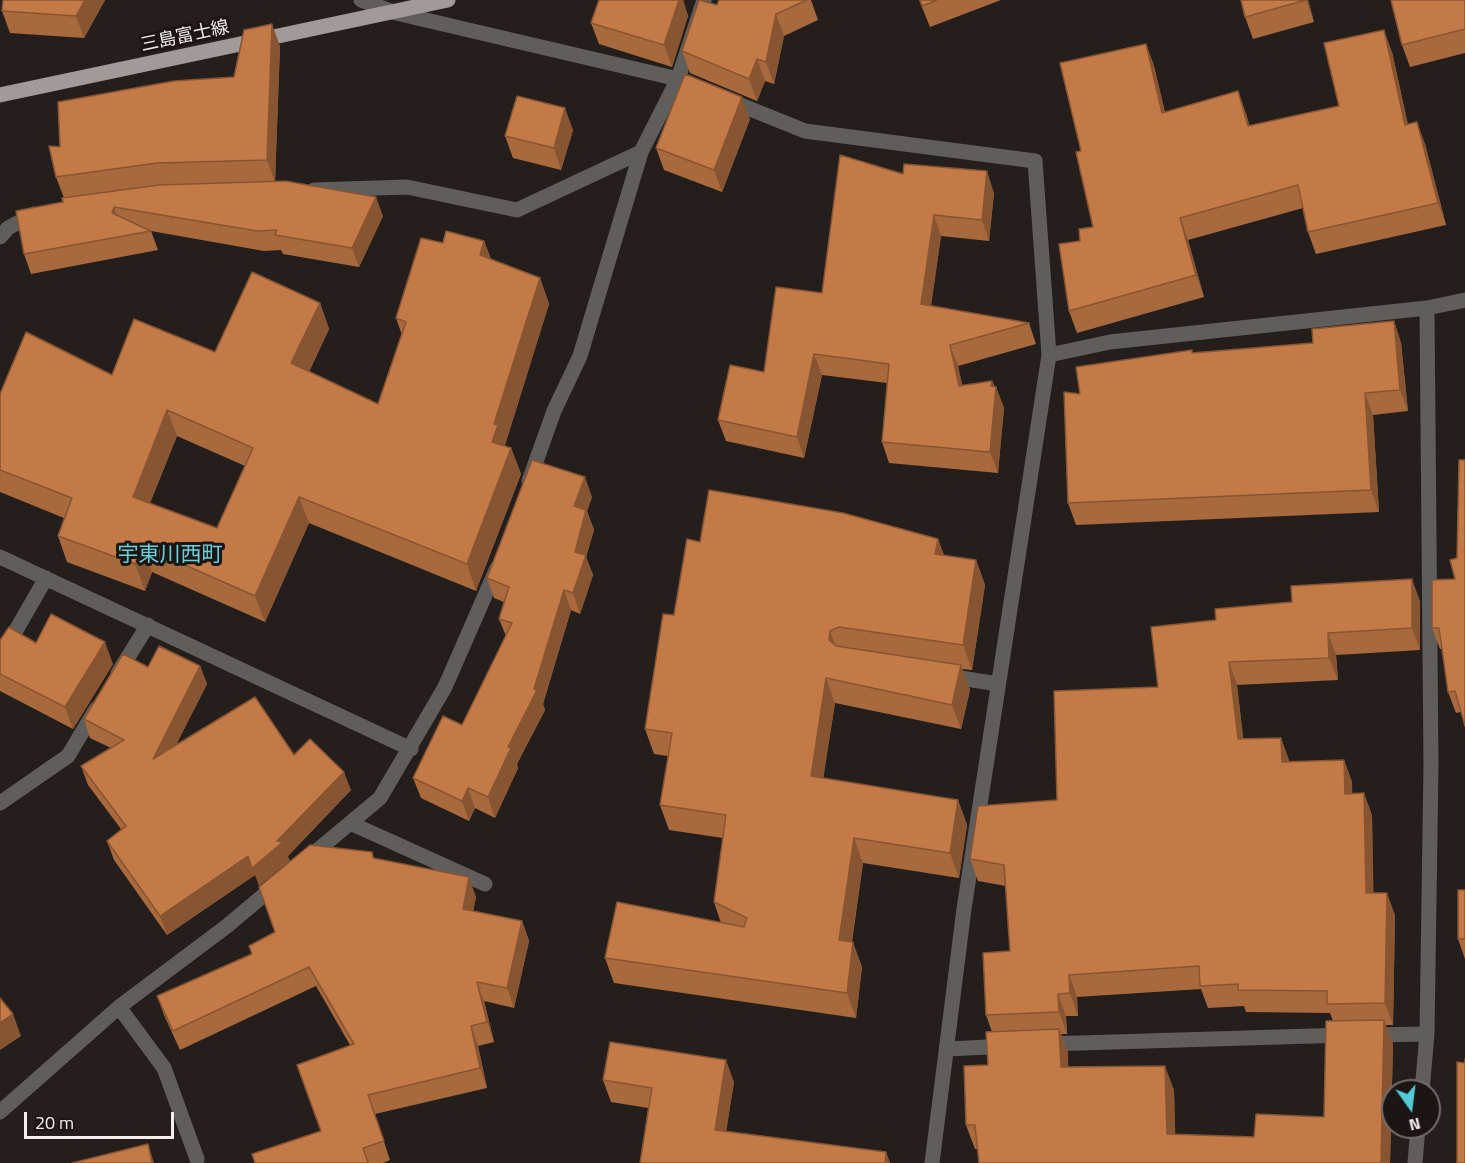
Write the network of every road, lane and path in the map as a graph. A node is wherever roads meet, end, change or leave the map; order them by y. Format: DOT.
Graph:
graph roads {
  1 [pos="361,0"];
  2 [pos="448,0"];
  3 [pos="704,0"];
  4 [pos="396,13"];
  5 [pos="678,79"];
  6 [pos="0,95"];
  7 [pos="641,152"];
  8 [pos="295,191"];
  9 [pos="49,210"];
  10 [pos="0,237"];
  11 [pos="1465,300"];
  12 [pos="1427,308"];
  13 [pos="1049,355"];
  14 [pos="523,495"];
  15 [pos="504,548"];
  16 [pos="0,557"];
  17 [pos="46,578"];
  18 [pos="148,625"];
  19 [pos="0,658"];
  20 [pos="928,674"];
  21 [pos="998,684"];
  22 [pos="411,749"];
  23 [pos="0,803"];
  24 [pos="351,823"];
  25 [pos="485,884"];
  26 [pos="119,1007"];
  27 [pos="1427,1034"];
  28 [pos="948,1049"];
  29 [pos="1423,1079"];
  30 [pos="0,1112"];
  31 [pos="1417,1139"];
  32 [pos="197,1159"];
  33 [pos="932,1163"];
  34 [pos="1415,1163"];
  1 -- 4 [label="street"];
  2 -- 4 [label="main road, 三島富士線"];
  3 -- 5 [label="street"];
  4 -- 5 [label="street"];
  4 -- 6 [label="main road, 三島富士線"];
  5 -- 7 [label="street"];
  5 -- 13 [label="street"];
  7 -- 8 [label="street"];
  7 -- 14 [label="street"];
  9 -- 10 [label="street"];
  11 -- 12 [label="street"];
  12 -- 13 [label="street"];
  12 -- 27 [label="street"];
  13 -- 21 [label="street"];
  15 -- 22 [label="street"];
  16 -- 17 [label="street"];
  17 -- 18 [label="street"];
  17 -- 19 [label="street"];
  18 -- 22 [label="street"];
  18 -- 23 [label="street"];
  20 -- 21 [label="street"];
  21 -- 28 [label="street"];
  22 -- 24 [label="street"];
  24 -- 25 [label="street"];
  24 -- 26 [label="street"];
  26 -- 30 [label="street"];
  26 -- 32 [label="street"];
  27 -- 28 [label="street"];
  27 -- 29 [label="street"];
  28 -- 33 [label="street"];
  31 -- 34 [label="street"];
}
